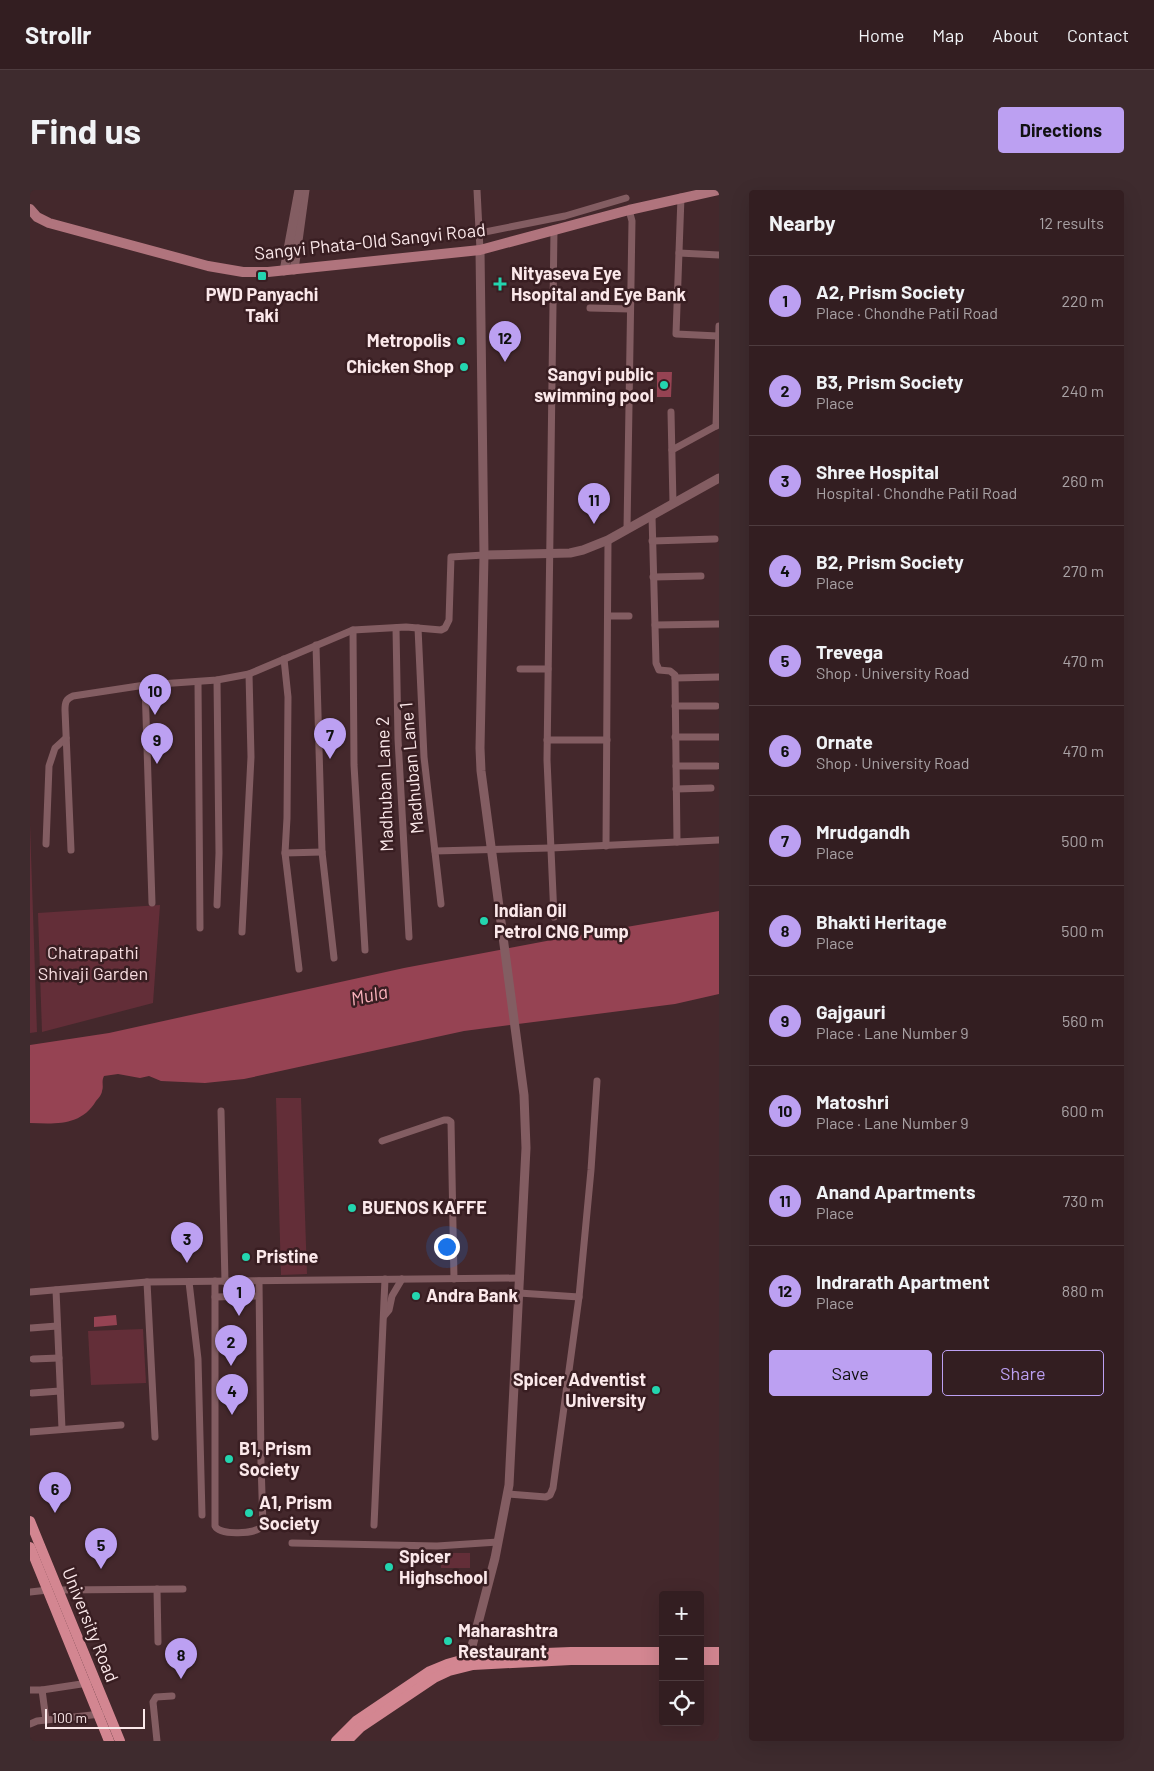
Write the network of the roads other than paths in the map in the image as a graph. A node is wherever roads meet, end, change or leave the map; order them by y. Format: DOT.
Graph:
graph roads {
  1 [pos="299,190"];
  2 [pos="304,190"];
  3 [pos="477,190"];
  4 [pos="714,190"];
  5 [pos="681,197"];
  6 [pos="626,198"];
  7 [pos="30,209"];
  8 [pos="629,210"];
  9 [pos="554,229"];
  10 [pos="480,233"];
  11 [pos="480,250"];
  12 [pos="679,253"];
  13 [pos="719,255"];
  14 [pos="289,271"];
  15 [pos="590,308"];
  16 [pos="630,309"];
  17 [pos="719,326"];
  18 [pos="718,336"];
  19 [pos="671,412"];
  20 [pos="718,427"];
  21 [pos="672,450"];
  22 [pos="719,478"];
  23 [pos="673,504"];
  24 [pos="652,516"];
  25 [pos="627,529"];
  26 [pos="715,539"];
  27 [pos="608,540"];
  28 [pos="652,541"];
  29 [pos="550,553"];
  30 [pos="484,555"];
  31 [pos="653,576"];
  32 [pos="701,576"];
  33 [pos="608,616"];
  34 [pos="629,616"];
  35 [pos="719,624"];
  36 [pos="655,625"];
  37 [pos="396,628"];
  38 [pos="418,628"];
  39 [pos="353,630"];
  40 [pos="316,645"];
  41 [pos="284,659"];
  42 [pos="520,669"];
  43 [pos="548,669"];
  44 [pos="249,674"];
  45 [pos="719,677"];
  46 [pos="674,678"];
  47 [pos="217,680"];
  48 [pos="198,682"];
  49 [pos="145,685"];
  50 [pos="675,706"];
  51 [pos="716,706"];
  52 [pos="676,737"];
  53 [pos="719,737"];
  54 [pos="66,738"];
  55 [pos="547,740"];
  56 [pos="607,740"];
  57 [pos="676,766"];
  58 [pos="717,766"];
  59 [pos="711,788"];
  60 [pos="676,789"];
  61 [pos="719,840"];
  62 [pos="677,842"];
  63 [pos="46,844"];
  64 [pos="606,846"];
  65 [pos="551,848"];
  66 [pos="492,849"];
  67 [pos="71,850"];
  68 [pos="434,851"];
  69 [pos="322,852"];
  70 [pos="285,853"];
  71 [pos="152,903"];
  72 [pos="441,904"];
  73 [pos="217,905"];
  74 [pos="554,917"];
  75 [pos="200,928"];
  76 [pos="242,932"];
  77 [pos="409,937"];
  78 [pos="365,950"];
  79 [pos="334,958"];
  80 [pos="298,969"];
  81 [pos="597,1081"];
  82 [pos="222,1111"];
  83 [pos="382,1141"];
  84 [pos="520,1278"];
  85 [pos="385,1279"];
  86 [pos="402,1279"];
  87 [pos="454,1279"];
  88 [pos="258,1281"];
  89 [pos="147,1282"];
  90 [pos="189,1282"];
  91 [pos="215,1282"];
  92 [pos="225,1282"];
  93 [pos="56,1290"];
  94 [pos="30,1292"];
  95 [pos="519,1293"];
  96 [pos="258,1296"];
  97 [pos="215,1297"];
  98 [pos="579,1297"];
  99 [pos="383,1316"];
  100 [pos="57,1326"];
  101 [pos="32,1328"];
  102 [pos="59,1358"];
  103 [pos="33,1359"];
  104 [pos="60,1391"];
  105 [pos="32,1393"];
  106 [pos="121,1425"];
  107 [pos="62,1429"];
  108 [pos="30,1432"];
  109 [pos="155,1437"];
  110 [pos="508,1494"];
  111 [pos="202,1515"];
  112 [pos="30,1521"];
  113 [pos="374,1525"];
  114 [pos="498,1542"];
  115 [pos="292,1543"];
  116 [pos="31,1552"];
  117 [pos="157,1589"];
  118 [pos="183,1589"];
  119 [pos="53,1590"];
  120 [pos="30,1592"];
  121 [pos="158,1642"];
  122 [pos="659,1652"];
  123 [pos="704,1652"];
  124 [pos="719,1652"];
  125 [pos="659,1660"];
  126 [pos="704,1660"];
  127 [pos="719,1660"];
  128 [pos="472,1661"];
  129 [pos="90,1683"];
  130 [pos="30,1690"];
  131 [pos="42,1690"];
  132 [pos="172,1696"];
  133 [pos="102,1714"];
  134 [pos="46,1720"];
  135 [pos="30,1724"];
  136 [pos="358,1724"];
  137 [pos="109,1741"];
  138 [pos="120,1741"];
  139 [pos="157,1741"];
  140 [pos="336,1741"];
  141 [pos="347,1741"];
  1 -- 14 [label="street"];
  2 -- 14 [label="street"];
  3 -- 10 [label="street"];
  4 -- 5 [label="main road, Sangvi Phata-Old Sangvi Road"];
  5 -- 8 [label="main road, Sangvi Phata-Old Sangvi Road"];
  5 -- 12 [label="street"];
  6 -- 10 [label="street"];
  7 -- 14 [label="main road, Sangvi Phata-Old Sangvi Road"];
  8 -- 9 [label="main road, Sangvi Phata-Old Sangvi Road"];
  8 -- 16 [label="street"];
  9 -- 11 [label="main road, Sangvi Phata-Old Sangvi Road"];
  9 -- 29 [label="street"];
  10 -- 11 [label="street"];
  11 -- 14 [label="main road, Sangvi Phata-Old Sangvi Road"];
  11 -- 30 [label="street"];
  12 -- 13 [label="street"];
  12 -- 18 [label="street"];
  15 -- 16 [label="street"];
  16 -- 25 [label="street"];
  17 -- 18 [label="street"];
  18 -- 20 [label="street"];
  19 -- 21 [label="street"];
  20 -- 21 [label="street"];
  21 -- 23 [label="street"];
  22 -- 23 [label="street"];
  23 -- 24 [label="street"];
  24 -- 25 [label="street"];
  24 -- 28 [label="street"];
  25 -- 27 [label="street"];
  26 -- 28 [label="street"];
  27 -- 29 [label="street"];
  27 -- 33 [label="street"];
  28 -- 31 [label="street"];
  29 -- 30 [label="street"];
  29 -- 43 [label="street"];
  30 -- 38 [label="street"];
  30 -- 66 [label="street"];
  31 -- 32 [label="street"];
  31 -- 36 [label="street"];
  33 -- 34 [label="street"];
  33 -- 56 [label="street"];
  35 -- 36 [label="street"];
  36 -- 46 [label="street"];
  37 -- 38 [label="street"];
  37 -- 39 [label="street"];
  37 -- 77 [label="street, Madhuban Lane 2"];
  38 -- 68 [label="street, Madhuban Lane 1"];
  39 -- 40 [label="street"];
  39 -- 78 [label="street"];
  40 -- 41 [label="street"];
  40 -- 69 [label="street"];
  41 -- 44 [label="street"];
  41 -- 70 [label="street"];
  42 -- 43 [label="street"];
  43 -- 55 [label="street"];
  44 -- 47 [label="street"];
  44 -- 76 [label="street"];
  45 -- 46 [label="street"];
  46 -- 50 [label="street"];
  47 -- 48 [label="street"];
  47 -- 73 [label="street"];
  48 -- 49 [label="street"];
  48 -- 75 [label="street"];
  49 -- 54 [label="street"];
  49 -- 71 [label="street"];
  50 -- 51 [label="street"];
  50 -- 52 [label="street"];
  52 -- 53 [label="street"];
  52 -- 57 [label="street"];
  54 -- 63 [label="street"];
  54 -- 67 [label="street"];
  55 -- 56 [label="street"];
  55 -- 65 [label="street"];
  56 -- 64 [label="street"];
  57 -- 58 [label="street"];
  57 -- 60 [label="street"];
  59 -- 60 [label="street"];
  60 -- 62 [label="street"];
  61 -- 62 [label="street"];
  62 -- 64 [label="street"];
  64 -- 65 [label="street"];
  65 -- 66 [label="street"];
  65 -- 74 [label="street"];
  66 -- 68 [label="street"];
  66 -- 84 [label="street"];
  68 -- 72 [label="street, Madhuban Lane 1"];
  69 -- 70 [label="street"];
  69 -- 79 [label="street"];
  70 -- 80 [label="street"];
  81 -- 98 [label="street"];
  82 -- 92 [label="street"];
  83 -- 87 [label="street"];
  84 -- 87 [label="street"];
  84 -- 95 [label="street"];
  85 -- 86 [label="street"];
  85 -- 88 [label="street"];
  85 -- 99 [label="street"];
  86 -- 87 [label="street"];
  86 -- 99 [label="street"];
  88 -- 92 [label="street"];
  88 -- 96 [label="street"];
  89 -- 90 [label="street"];
  89 -- 93 [label="street"];
  89 -- 109 [label="street"];
  90 -- 91 [label="street"];
  90 -- 111 [label="street"];
  91 -- 92 [label="street"];
  91 -- 97 [label="street"];
  93 -- 94 [label="street"];
  93 -- 100 [label="street"];
  95 -- 98 [label="street"];
  95 -- 110 [label="street"];
  96 -- 97 [label="street"];
  96 -- 97 [label="street"];
  98 -- 110 [label="street"];
  99 -- 113 [label="street"];
  100 -- 101 [label="street"];
  100 -- 102 [label="street"];
  102 -- 103 [label="street"];
  102 -- 104 [label="street"];
  104 -- 105 [label="street"];
  104 -- 107 [label="street"];
  106 -- 107 [label="street"];
  107 -- 108 [label="street"];
  110 -- 114 [label="street"];
  112 -- 119 [label="main road, University Road"];
  114 -- 115 [label="street"];
  114 -- 128 [label="street"];
  116 -- 119 [label="main road, University Road"];
  117 -- 118 [label="street"];
  117 -- 119 [label="street"];
  117 -- 121 [label="street"];
  119 -- 120 [label="street"];
  119 -- 129 [label="main road, University Road"];
  122 -- 128 [label="main road"];
  123 -- 124 [label="main road"];
  125 -- 128 [label="main road"];
  126 -- 127 [label="main road"];
  128 -- 136 [label="main road"];
  129 -- 131 [label="street"];
  129 -- 133 [label="main road, University Road"];
  130 -- 131 [label="street"];
  131 -- 134 [label="street"];
  132 -- 139 [label="street"];
  133 -- 134 [label="street"];
  133 -- 137 [label="main road, University Road"];
  133 -- 138 [label="main road, University Road"];
  134 -- 135 [label="street"];
  136 -- 140 [label="main road"];
  136 -- 141 [label="main road"];
}
